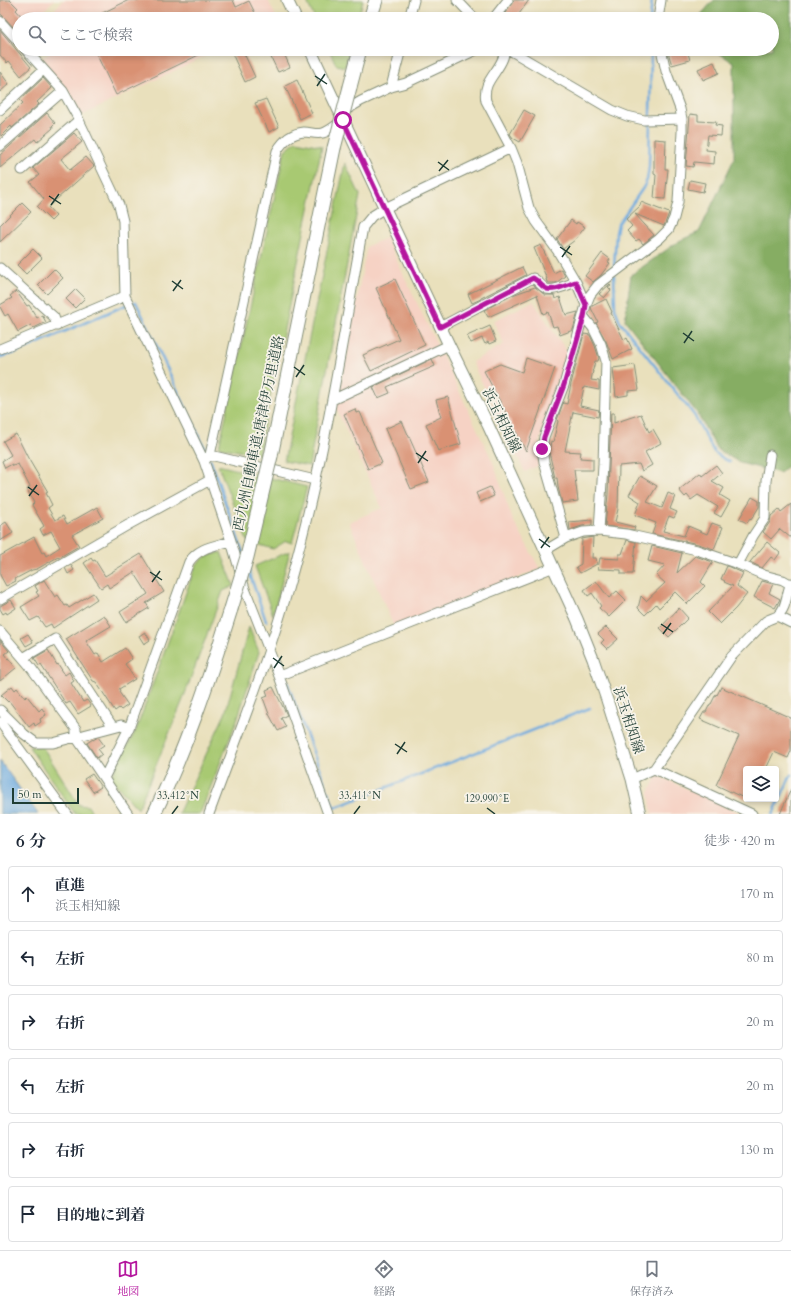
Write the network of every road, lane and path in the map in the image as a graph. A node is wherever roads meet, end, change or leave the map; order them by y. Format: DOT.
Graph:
graph roads {
  1 [pos="287,0"];
  2 [pos="374,0"];
  3 [pos="414,0"];
  4 [pos="457,0"];
  5 [pos="508,0"];
  6 [pos="661,0"];
  7 [pos="293,12"];
  8 [pos="371,12"];
  9 [pos="411,12"];
  10 [pos="468,12"];
  11 [pos="499,12"];
  12 [pos="659,12"];
  13 [pos="0,21"];
  14 [pos="12,34"];
  15 [pos="31,56"];
  16 [pos="313,56"];
  17 [pos="358,56"];
  18 [pos="399,56"];
  19 [pos="463,56"];
  20 [pos="503,56"];
  21 [pos="520,56"];
  22 [pos="663,56"];
  23 [pos="43,70"];
  24 [pos="391,87"];
  25 [pos="63,91"];
  26 [pos="0,110"];
  27 [pos="342,117"];
  28 [pos="682,119"];
  29 [pos="79,120"];
  30 [pos="0,146"];
  31 [pos="511,148"];
  32 [pos="22,170"];
  33 [pos="385,208"];
  34 [pos="0,268"];
  35 [pos="576,282"];
  36 [pos="126,297"];
  37 [pos="586,305"];
  38 [pos="584,317"];
  39 [pos="57,326"];
  40 [pos="440,327"];
  41 [pos="449,345"];
  42 [pos="0,350"];
  43 [pos="332,400"];
  44 [pos="770,455"];
  45 [pos="207,458"];
  46 [pos="210,480"];
  47 [pos="316,480"];
  48 [pos="599,531"];
  49 [pos="566,538"];
  50 [pos="231,541"];
  51 [pos="546,550"];
  52 [pos="738,564"];
  53 [pos="554,567"];
  54 [pos="790,584"];
  55 [pos="1,595"];
  56 [pos="777,616"];
  57 [pos="791,623"];
  58 [pos="0,631"];
  59 [pos="269,652"];
  60 [pos="24,658"];
  61 [pos="279,676"];
  62 [pos="0,710"];
  63 [pos="0,722"];
  64 [pos="113,727"];
  65 [pos="129,728"];
  66 [pos="76,737"];
  67 [pos="654,769"];
  68 [pos="104,778"];
  69 [pos="632,778"];
  70 [pos="155,810"];
  71 [pos="67,814"];
  72 [pos="128,814"];
  73 [pos="209,814"];
  74 [pos="328,814"];
  75 [pos="640,814"];
  76 [pos="752,814"];
  1 -- 7 [label="main road"];
  2 -- 8 [label="highway"];
  3 -- 9 [label="street"];
  4 -- 10 [label="street"];
  5 -- 11 [label="street"];
  6 -- 12 [label="street"];
  13 -- 14 [label="street"];
  15 -- 23 [label="street"];
  16 -- 27 [label="main road, 浜玉相知線"];
  17 -- 70 [label="highway, 西九州自動車道;唐津伊万里道路, bridge"];
  18 -- 24 [label="street"];
  19 -- 24 [label="street"];
  20 -- 31 [label="street"];
  21 -- 28 [label="street"];
  22 -- 28 [label="street"];
  23 -- 25 [label="street"];
  23 -- 26 [label="street"];
  24 -- 27 [label="street"];
  25 -- 29 [label="street"];
  25 -- 30 [label="street"];
  27 -- 33 [label="main road, 浜玉相知線"];
  27 -- 45 [label="street"];
  28 -- 37 [label="street"];
  29 -- 32 [label="street"];
  29 -- 36 [label="street"];
  31 -- 33 [label="street"];
  31 -- 35 [label="street"];
  33 -- 40 [label="main road, 浜玉相知線"];
  33 -- 43 [label="street"];
  34 -- 39 [label="street"];
  35 -- 37 [label="street"];
  35 -- 40 [label="street"];
  36 -- 39 [label="street"];
  36 -- 45 [label="street"];
  37 -- 38 [label="street"];
  38 -- 48 [label="street"];
  38 -- 49 [label="street"];
  39 -- 42 [label="street"];
  40 -- 41 [label="main road, 浜玉相知線"];
  41 -- 43 [label="street"];
  41 -- 51 [label="main road, 浜玉相知線"];
  43 -- 47 [label="street"];
  44 -- 52 [label="street"];
  45 -- 46 [label="street"];
  45 -- 47 [label="street"];
  46 -- 50 [label="street"];
  46 -- 55 [label="street"];
  47 -- 59 [label="street"];
  48 -- 49 [label="street"];
  48 -- 52 [label="street"];
  49 -- 51 [label="street"];
  50 -- 59 [label="street"];
  50 -- 65 [label="street"];
  51 -- 53 [label="main road, 浜玉相知線"];
  52 -- 54 [label="street"];
  53 -- 61 [label="street"];
  53 -- 69 [label="main road, 浜玉相知線"];
  54 -- 56 [label="street"];
  56 -- 57 [label="street"];
  56 -- 67 [label="street"];
  58 -- 60 [label="street"];
  59 -- 61 [label="street"];
  59 -- 73 [label="street"];
  60 -- 64 [label="street"];
  60 -- 66 [label="street"];
  61 -- 74 [label="street"];
  62 -- 66 [label="street"];
  63 -- 71 [label="street"];
  64 -- 65 [label="street"];
  64 -- 66 [label="street"];
  65 -- 68 [label="street"];
  66 -- 68 [label="street"];
  67 -- 69 [label="street"];
  67 -- 76 [label="street"];
  68 -- 72 [label="street"];
  69 -- 75 [label="main road, 浜玉相知線"];
}
